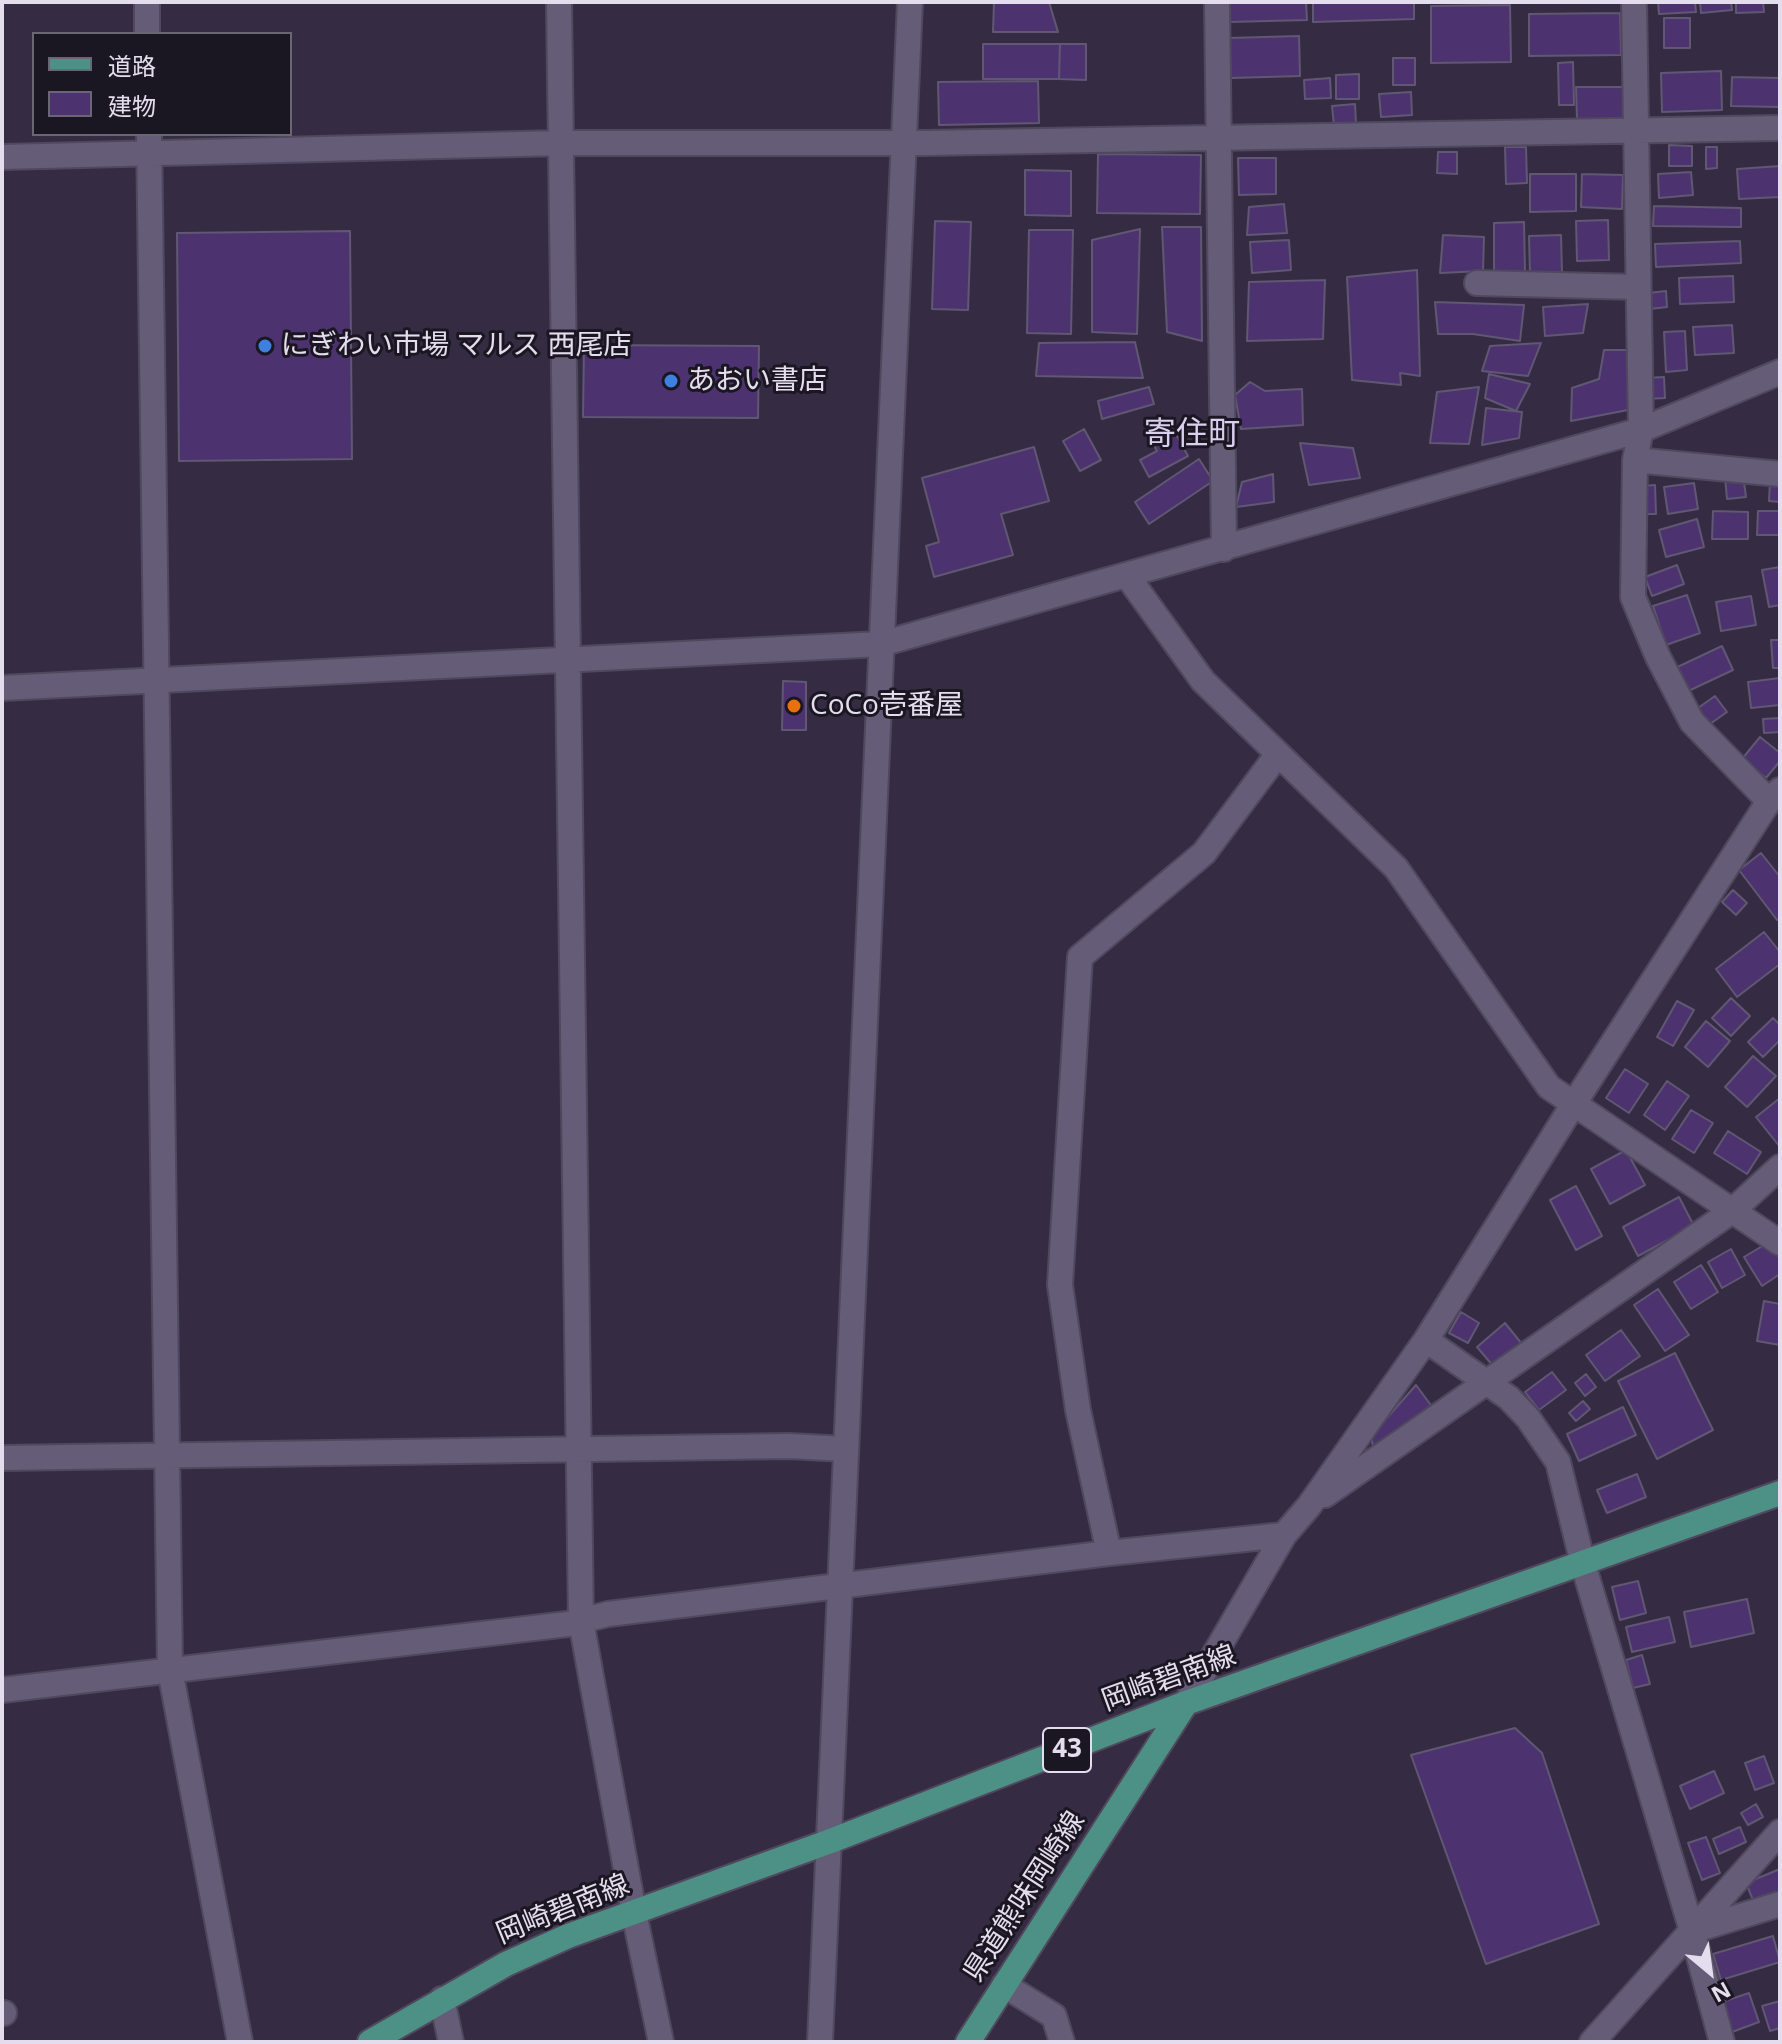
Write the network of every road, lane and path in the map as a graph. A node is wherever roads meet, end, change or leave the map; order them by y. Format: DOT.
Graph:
graph roads {
  1 [pos="147,2"];
  2 [pos="559,2"];
  3 [pos="910,2"];
  4 [pos="1217,2"];
  5 [pos="1634,2"];
  6 [pos="147,32"];
  7 [pos="1780,128"];
  8 [pos="1634,133"];
  9 [pos="1219,137"];
  10 [pos="560,143"];
  11 [pos="903,143"];
  12 [pos="149,145"];
  13 [pos="2,157"];
  14 [pos="1477,283"];
  15 [pos="1638,287"];
  16 [pos="1780,372"];
  17 [pos="1641,430"];
  18 [pos="1635,460"];
  19 [pos="1780,474"];
  20 [pos="1224,549"];
  21 [pos="1128,577"];
  22 [pos="881,644"];
  23 [pos="568,659"];
  24 [pos="158,681"];
  25 [pos="2,688"];
  26 [pos="1278,754"];
  27 [pos="1775,796"];
  28 [pos="1573,1105"];
  29 [pos="1780,1167"];
  30 [pos="1732,1211"];
  31 [pos="1780,1243"];
  32 [pos="1426,1340"];
  33 [pos="1486,1384"];
  34 [pos="579,1449"];
  35 [pos="845,1449"];
  36 [pos="168,1455"];
  37 [pos="2,1458"];
  38 [pos="1780,1493"];
  39 [pos="1309,1506"];
  40 [pos="1284,1535"];
  41 [pos="1109,1553"];
  42 [pos="1583,1564"];
  43 [pos="840,1587"];
  44 [pos="581,1621"];
  45 [pos="170,1670"];
  46 [pos="2,1690"];
  47 [pos="1186,1703"];
  48 [pos="1780,1832"];
  49 [pos="828,1842"];
  50 [pos="1780,1904"];
  51 [pos="634,1913"];
  52 [pos="1692,1931"];
  53 [pos="1004,1985"];
  54 [pos="442,1999"];
  55 [pos="240,2042"];
  56 [pos="370,2042"];
  57 [pos="451,2042"];
  58 [pos="661,2042"];
  59 [pos="820,2042"];
  60 [pos="968,2042"];
  61 [pos="1062,2042"];
  62 [pos="1592,2042"];
  63 [pos="1722,2042"];
  1 -- 6 [label="street"];
  2 -- 10 [label="street"];
  3 -- 11 [label="street"];
  4 -- 9 [label="street"];
  5 -- 8 [label="street"];
  7 -- 8 [label="street"];
  8 -- 9 [label="street"];
  8 -- 15 [label="street"];
  9 -- 11 [label="street"];
  9 -- 20 [label="street"];
  10 -- 11 [label="street"];
  10 -- 12 [label="street"];
  10 -- 23 [label="street"];
  11 -- 22 [label="street"];
  12 -- 13 [label="street"];
  12 -- 24 [label="street"];
  14 -- 15 [label="street"];
  15 -- 17 [label="street"];
  16 -- 17 [label="street"];
  17 -- 18 [label="street"];
  17 -- 20 [label="street"];
  18 -- 19 [label="street"];
  18 -- 27 [label="street"];
  20 -- 21 [label="street"];
  21 -- 22 [label="street"];
  21 -- 26 [label="street"];
  22 -- 23 [label="street"];
  22 -- 35 [label="street"];
  23 -- 24 [label="street"];
  23 -- 34 [label="street"];
  24 -- 25 [label="street"];
  24 -- 36 [label="street"];
  26 -- 28 [label="street"];
  26 -- 41 [label="street"];
  27 -- 28 [label="street"];
  28 -- 30 [label="street"];
  28 -- 32 [label="street"];
  29 -- 30 [label="street"];
  30 -- 31 [label="street"];
  30 -- 33 [label="street"];
  32 -- 33 [label="street"];
  32 -- 39 [label="street"];
  33 -- 39 [label="street"];
  33 -- 42 [label="street"];
  34 -- 35 [label="street"];
  34 -- 36 [label="street"];
  34 -- 44 [label="street"];
  35 -- 43 [label="street"];
  36 -- 37 [label="street"];
  36 -- 45 [label="street"];
  38 -- 42 [label="main road, 岡崎碧南線 / 43"];
  39 -- 40 [label="street"];
  40 -- 41 [label="street"];
  40 -- 47 [label="street"];
  41 -- 43 [label="street"];
  42 -- 47 [label="main road, 岡崎碧南線 / 43"];
  42 -- 52 [label="street"];
  43 -- 44 [label="street"];
  43 -- 49 [label="street"];
  44 -- 45 [label="street"];
  44 -- 51 [label="street"];
  45 -- 46 [label="street"];
  45 -- 55 [label="street"];
  47 -- 49 [label="main road, 岡崎碧南線 / 43"];
  47 -- 53 [label="main road, 県道熊味岡崎線"];
  48 -- 52 [label="street"];
  49 -- 51 [label="main road, 岡崎碧南線 / 43"];
  49 -- 59 [label="street"];
  50 -- 52 [label="street"];
  51 -- 54 [label="main road, 岡崎碧南線 / 43"];
  51 -- 58 [label="street"];
  52 -- 62 [label="street"];
  52 -- 63 [label="street"];
  53 -- 60 [label="main road, 県道熊味岡崎線"];
  53 -- 61 [label="street"];
  54 -- 56 [label="main road, 岡崎碧南線 / 43"];
  54 -- 57 [label="street"];
}
